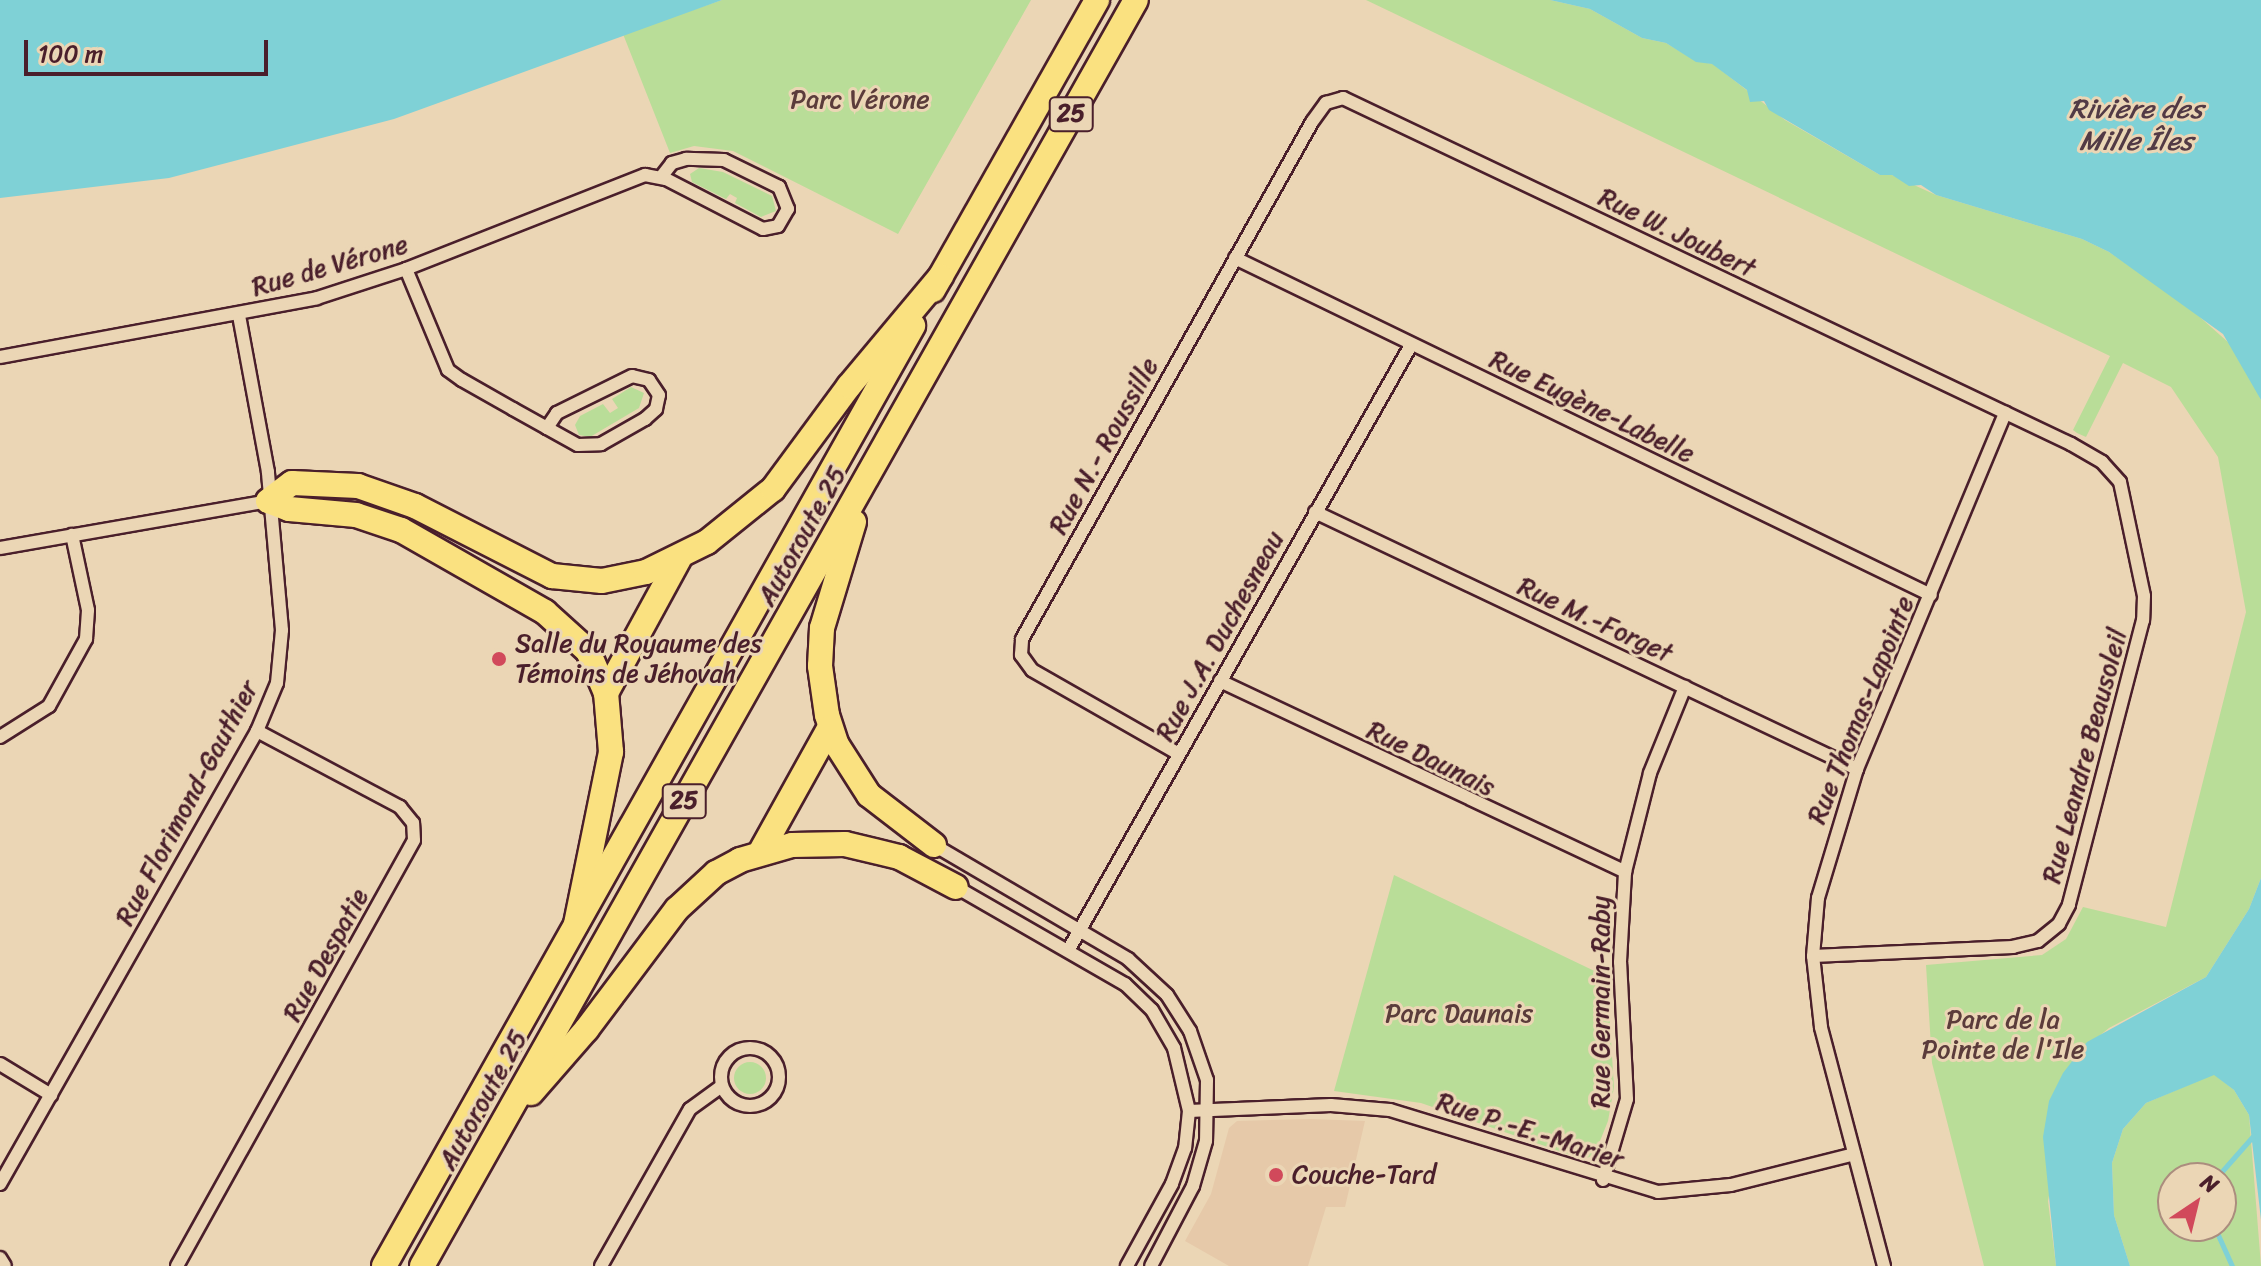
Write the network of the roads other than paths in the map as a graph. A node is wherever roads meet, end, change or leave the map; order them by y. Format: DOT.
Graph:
graph roads {
  1 [pos="1097,0"];
  2 [pos="1136,0"];
  3 [pos="1330,101"];
  4 [pos="661,177"];
  5 [pos="1235,258"];
  6 [pos="406,269"];
  7 [pos="941,276"];
  8 [pos="239,315"];
  9 [pos="1411,345"];
  10 [pos="0,357"];
  11 [pos="2005,413"];
  12 [pos="547,428"];
  13 [pos="869,474"];
  14 [pos="268,501"];
  15 [pos="1315,512"];
  16 [pos="72,535"];
  17 [pos="0,548"];
  18 [pos="680,557"];
  19 [pos="1931,595"];
  20 [pos="1220,681"];
  21 [pos="1685,687"];
  22 [pos="606,693"];
  23 [pos="830,727"];
  24 [pos="257,731"];
  25 [pos="0,737"];
  26 [pos="1179,754"];
  27 [pos="1857,769"];
  28 [pos="934,845"];
  29 [pos="761,851"];
  30 [pos="1625,872"];
  31 [pos="956,887"];
  32 [pos="576,924"];
  33 [pos="1080,929"];
  34 [pos="1069,949"];
  35 [pos="1813,956"];
  36 [pos="0,1064"];
  37 [pos="722,1086"];
  38 [pos="51,1095"];
  39 [pos="1209,1109"];
  40 [pos="1189,1111"];
  41 [pos="500,1128"];
  42 [pos="1854,1154"];
  43 [pos="1603,1180"];
  44 [pos="0,1184"];
  45 [pos="0,1258"];
  46 [pos="5,1266"];
  47 [pos="177,1266"];
  48 [pos="384,1266"];
  49 [pos="422,1266"];
  50 [pos="601,1266"];
  51 [pos="1127,1266"];
  52 [pos="1151,1266"];
  53 [pos="1884,1266"];
  1 -- 7 [label="highway, Autoroute 25 / 25"];
  2 -- 13 [label="highway, Autoroute 25 / 25"];
  3 -- 5 [label="street, Rue N.- Roussille"];
  3 -- 11 [label="street, Rue W. Joubert"];
  4 -- 4 [label="street, Rue de Vérone"];
  4 -- 6 [label="street, Rue de Vérone"];
  5 -- 9 [label="street, Rue Eugène-Labelle"];
  5 -- 26 [label="street, Rue N.- Roussille"];
  6 -- 8 [label="street, Rue de Vérone"];
  6 -- 12 [label="street"];
  7 -- 18 [label="highway"];
  7 -- 32 [label="highway, Autoroute 25 / 25"];
  8 -- 10 [label="street, Rue de Vérone"];
  8 -- 14 [label="street, Rue Florimond-Gauthier"];
  9 -- 15 [label="street, Rue J.A. Duchesneau"];
  9 -- 19 [label="street, Rue Eugène-Labelle"];
  11 -- 19 [label="street, Rue Thomas-Lapointe"];
  11 -- 35 [label="street, Rue Leandre Beausoleil"];
  12 -- 12 [label="street"];
  13 -- 23 [label="highway"];
  13 -- 41 [label="highway, Autoroute 25 / 25"];
  14 -- 16 [label="street"];
  14 -- 18 [label="highway"];
  14 -- 22 [label="highway"];
  14 -- 24 [label="street, Rue Florimond-Gauthier"];
  15 -- 20 [label="street, Rue J.A. Duchesneau"];
  15 -- 21 [label="street, Rue M.-Forget"];
  16 -- 17 [label="street"];
  16 -- 25 [label="street"];
  18 -- 22 [label="highway"];
  19 -- 27 [label="street, Rue Thomas-Lapointe"];
  20 -- 26 [label="street, Rue J.A. Duchesneau"];
  20 -- 30 [label="street, Rue Daunais"];
  21 -- 27 [label="street, Rue M.-Forget"];
  21 -- 30 [label="street, Rue Germain-Raby"];
  22 -- 32 [label="highway"];
  23 -- 28 [label="highway"];
  23 -- 29 [label="highway"];
  24 -- 38 [label="street, Rue Florimond-Gauthier"];
  24 -- 47 [label="street, Rue Despatie"];
  26 -- 33 [label="street, Rue J.A. Duchesneau"];
  27 -- 35 [label="street, Rue Thomas-Lapointe"];
  28 -- 33 [label="street"];
  29 -- 31 [label="highway"];
  29 -- 41 [label="highway"];
  30 -- 43 [label="street, Rue Germain-Raby"];
  31 -- 34 [label="street"];
  32 -- 48 [label="highway, Autoroute 25 / 25"];
  33 -- 34 [label="street, Rue J.A. Duchesneau"];
  33 -- 39 [label="street"];
  34 -- 40 [label="street"];
  35 -- 42 [label="street, Rue Thomas-Lapointe"];
  36 -- 38 [label="street"];
  37 -- 37 [label="street"];
  37 -- 50 [label="street"];
  38 -- 44 [label="street, Rue Florimond-Gauthier"];
  39 -- 40 [label="street, Rue P.-E.-Marier"];
  39 -- 43 [label="street, Rue P.-E.-Marier"];
  39 -- 52 [label="street"];
  40 -- 51 [label="street"];
  41 -- 49 [label="highway, Autoroute 25 / 25"];
  42 -- 43 [label="street, Rue P.-E.-Marier"];
  42 -- 53 [label="street, Rue Thomas-Lapointe"];
  45 -- 46 [label="street"];
}
